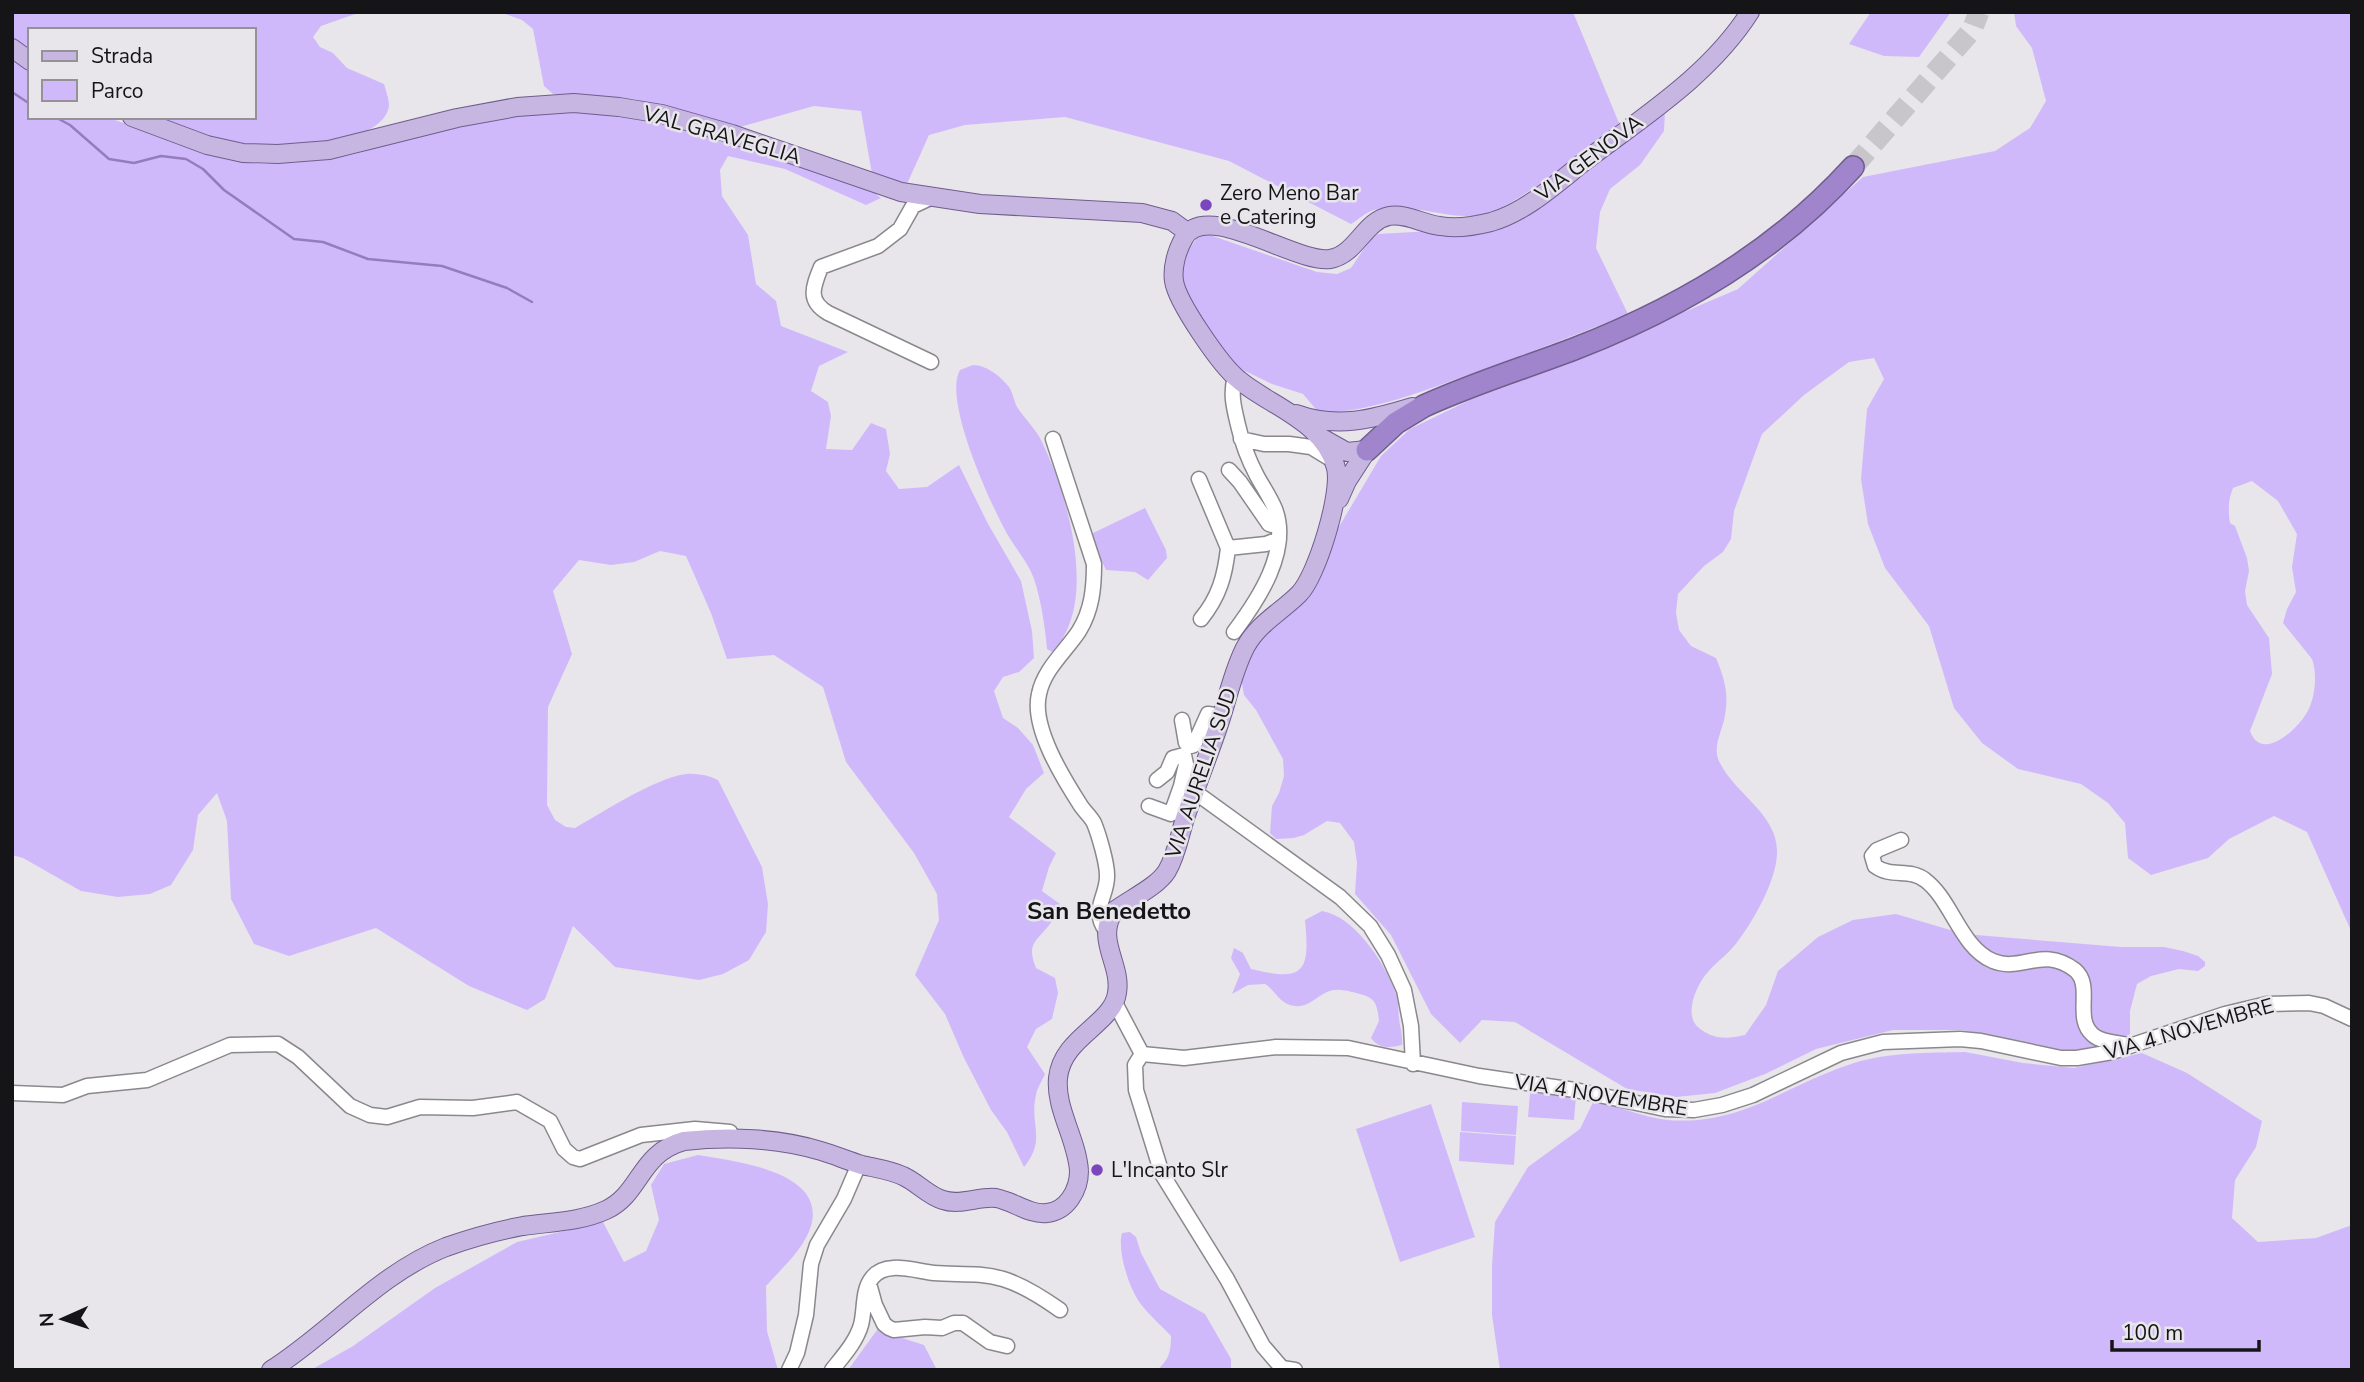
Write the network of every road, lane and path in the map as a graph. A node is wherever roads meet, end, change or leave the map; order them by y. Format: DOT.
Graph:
graph roads {
  1 [pos="1750,12"];
  2 [pos="12,48"];
  3 [pos="28,60"];
  4 [pos="137,119"];
  5 [pos="1853,167"];
  6 [pos="930,198"];
  7 [pos="1187,232"];
  8 [pos="931,362"];
  9 [pos="1236,377"];
  10 [pos="1442,398"];
  11 [pos="1285,410"];
  12 [pos="1347,423"];
  13 [pos="1315,433"];
  14 [pos="1054,439"];
  15 [pos="1241,439"];
  16 [pos="1367,450"];
  17 [pos="1334,461"];
  18 [pos="1229,470"];
  19 [pos="1199,479"];
  20 [pos="1278,521"];
  21 [pos="1329,524"];
  22 [pos="1279,540"];
  23 [pos="1228,548"];
  24 [pos="1201,618"];
  25 [pos="1234,632"];
  26 [pos="1221,716"];
  27 [pos="1182,720"];
  28 [pos="1157,780"];
  29 [pos="1188,789"];
  30 [pos="1149,806"];
  31 [pos="1900,840"];
  32 [pos="1104,891"];
  33 [pos="1121,906"];
  34 [pos="1106,931"];
  35 [pos="1114,1001"];
  36 [pos="2352,1019"];
  37 [pos="2130,1046"];
  38 [pos="1142,1054"];
  39 [pos="1413,1064"];
  40 [pos="12,1093"];
  41 [pos="750,1140"];
  42 [pos="859,1164"];
  43 [pos="869,1283"];
  44 [pos="1060,1310"];
  45 [pos="1007,1346"];
  46 [pos="1286,1369"];
  47 [pos="271,1370"];
  48 [pos="789,1370"];
  49 [pos="832,1370"];
  1 -- 7 [label="main road, VIA GENOVA"];
  2 -- 3 [label="main road"];
  4 -- 6 [label="main road, VAL GRAVEGLIA"];
  5 -- 10 [label="highway"];
  6 -- 7 [label="main road, VAL GRAVEGLIA"];
  6 -- 8 [label="street"];
  7 -- 9 [label="main road"];
  9 -- 11 [label="main road"];
  9 -- 15 [label="street"];
  10 -- 12 [label="main road"];
  10 -- 16 [label="highway"];
  11 -- 12 [label="main road"];
  11 -- 13 [label="main road"];
  12 -- 16 [label="main road"];
  13 -- 16 [label="main road"];
  13 -- 17 [label="main road"];
  14 -- 32 [label="street"];
  15 -- 17 [label="street"];
  15 -- 20 [label="street"];
  16 -- 21 [label="main road"];
  17 -- 21 [label="main road, VIA AURELIA SUD"];
  18 -- 20 [label="street"];
  19 -- 23 [label="street"];
  20 -- 22 [label="street"];
  21 -- 26 [label="main road, VIA AURELIA SUD"];
  22 -- 23 [label="street"];
  22 -- 25 [label="street"];
  23 -- 24 [label="street"];
  26 -- 27 [label="street"];
  26 -- 29 [label="main road, VIA AURELIA SUD"];
  28 -- 29 [label="street"];
  29 -- 30 [label="street"];
  29 -- 33 [label="main road, VIA AURELIA SUD"];
  29 -- 39 [label="street"];
  31 -- 37 [label="street"];
  32 -- 33 [label="street"];
  32 -- 34 [label="street"];
  33 -- 34 [label="main road, VIA AURELIA SUD"];
  34 -- 35 [label="main road"];
  35 -- 38 [label="street"];
  35 -- 42 [label="main road"];
  36 -- 37 [label="street, VIA 4 NOVEMBRE"];
  37 -- 39 [label="street, VIA 4 NOVEMBRE"];
  38 -- 39 [label="street, VIA 4 NOVEMBRE"];
  38 -- 46 [label="street"];
  40 -- 41 [label="street"];
  41 -- 42 [label="main road"];
  41 -- 47 [label="main road"];
  42 -- 48 [label="street"];
  43 -- 44 [label="street"];
  43 -- 45 [label="street"];
  43 -- 49 [label="street"];
}
